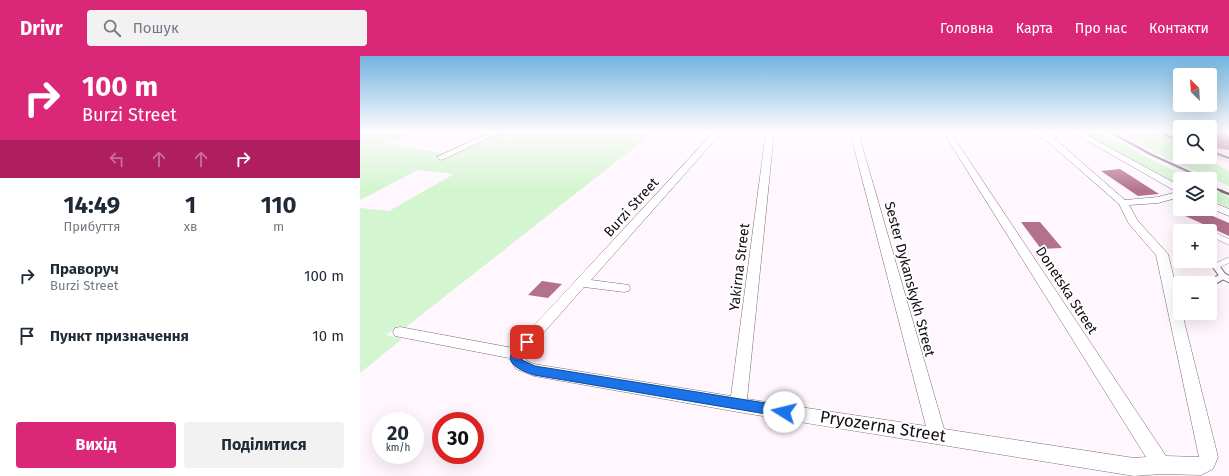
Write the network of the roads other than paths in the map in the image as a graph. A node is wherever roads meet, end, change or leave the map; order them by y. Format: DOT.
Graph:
graph roads {
  1 [pos="453,152"];
  2 [pos="701,152"];
  3 [pos="768,152"];
  4 [pos="859,152"];
  5 [pos="959,152"];
  6 [pos="1064,152"];
  7 [pos="1110,152"];
  8 [pos="441,157"];
  9 [pos="1173,186"];
  10 [pos="1173,196"];
  11 [pos="1123,204"];
  12 [pos="1217,207"];
  13 [pos="1229,213"];
  14 [pos="1217,236"];
  15 [pos="1229,242"];
  16 [pos="1229,260"];
  17 [pos="1217,265"];
  18 [pos="1217,268"];
  19 [pos="1226,278"];
  20 [pos="581,283"];
  21 [pos="624,288"];
  22 [pos="400,332"];
  23 [pos="516,354"];
  24 [pos="738,405"];
  25 [pos="936,434"];
  26 [pos="1161,465"];
  1 -- 8 [label="street"];
  2 -- 20 [label="street, Burzi Street"];
  3 -- 24 [label="street, Yakirna Street"];
  4 -- 25 [label="street, Sester Dykanskykh Street"];
  5 -- 26 [label="street, Donetska Street"];
  6 -- 11 [label="street"];
  7 -- 9 [label="street"];
  10 -- 11 [label="street"];
  11 -- 26 [label="street, Pryozerna Street"];
  12 -- 13 [label="street"];
  14 -- 15 [label="lane"];
  16 -- 17 [label="lane"];
  18 -- 19 [label="lane"];
  20 -- 21 [label="street"];
  20 -- 23 [label="street, Burzi Street"];
  22 -- 23 [label="street"];
  23 -- 24 [label="street, Pryozerna Street"];
  24 -- 25 [label="street, Pryozerna Street"];
  25 -- 26 [label="street, Pryozerna Street"];
}
